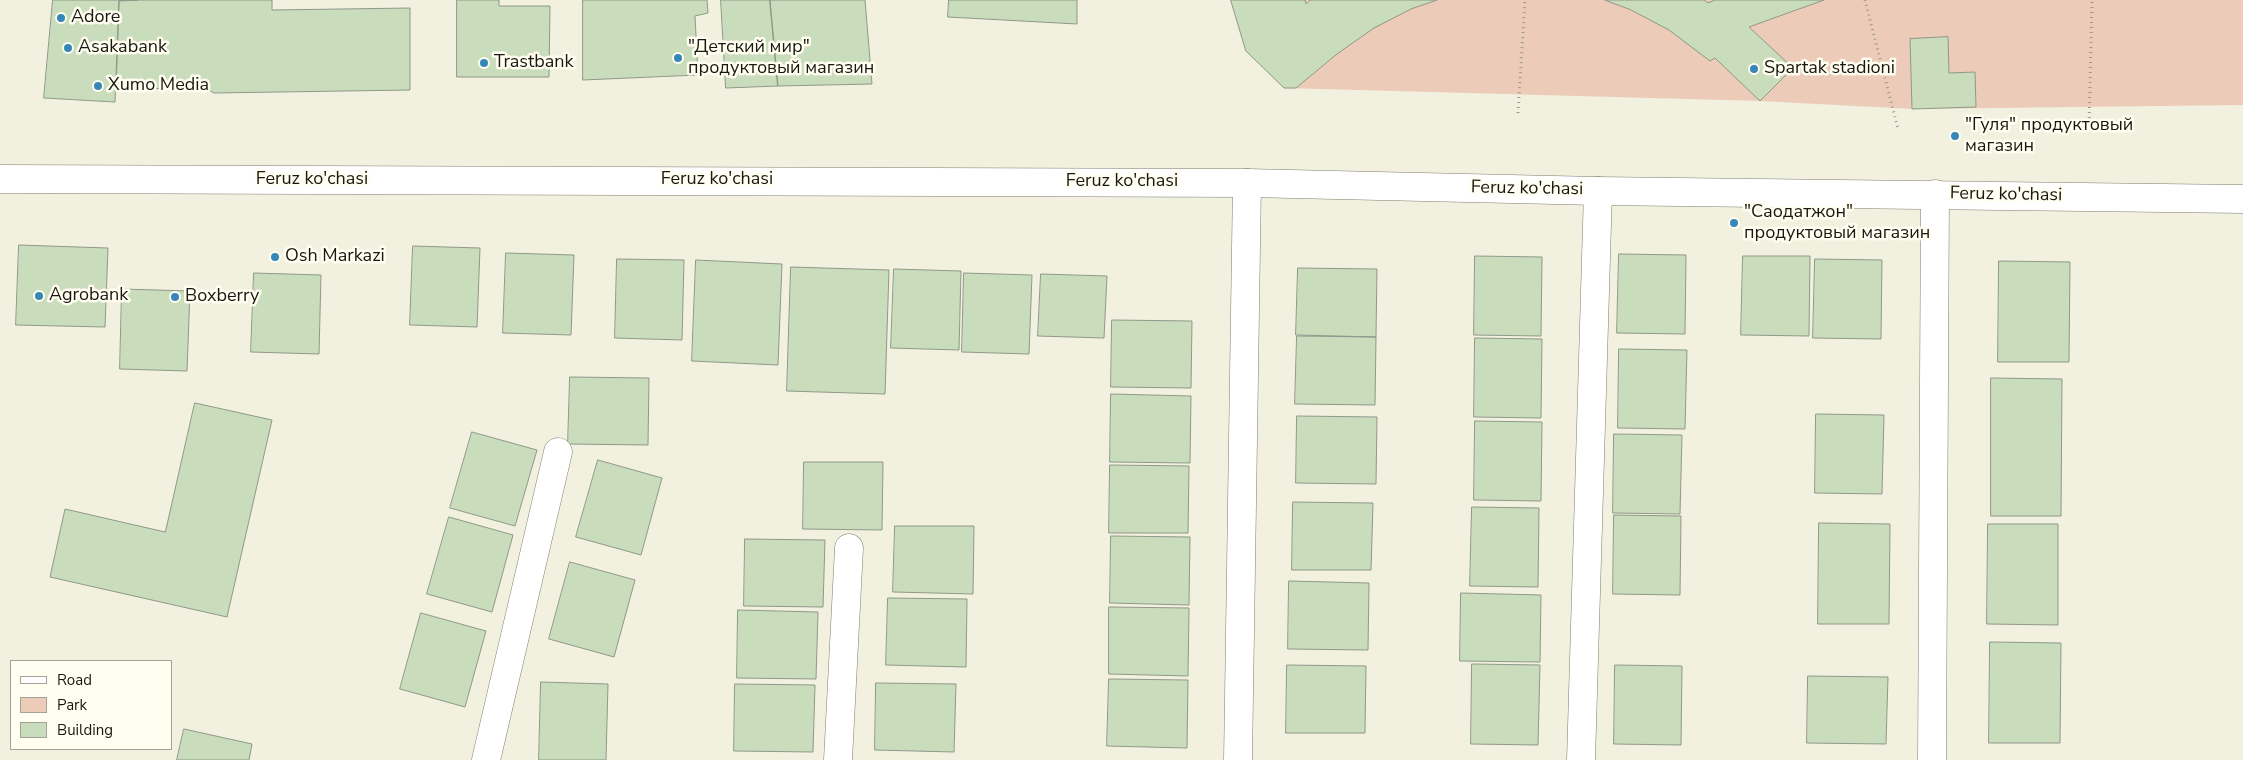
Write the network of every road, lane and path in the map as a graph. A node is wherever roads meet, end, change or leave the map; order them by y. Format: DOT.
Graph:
graph roads {
  1 [pos="1524,0"];
  2 [pos="1865,0"];
  3 [pos="2092,0"];
  4 [pos="1518,113"];
  5 [pos="2089,128"];
  6 [pos="1898,129"];
  7 [pos="0,179"];
  8 [pos="1247,183"];
  9 [pos="1598,191"];
  10 [pos="1935,194"];
  11 [pos="2243,199"];
  12 [pos="558,452"];
  13 [pos="849,548"];
  14 [pos="486,760"];
  15 [pos="838,760"];
  16 [pos="1238,760"];
  17 [pos="1580,760"];
  18 [pos="1932,760"];
  1 -- 4 [label="path"];
  2 -- 6 [label="path"];
  3 -- 5 [label="path"];
  7 -- 8 [label="street, Feruz ko'chasi"];
  8 -- 9 [label="street, Feruz ko'chasi"];
  8 -- 16 [label="street"];
  9 -- 10 [label="street, Feruz ko'chasi"];
  9 -- 17 [label="street"];
  10 -- 11 [label="street, Feruz ko'chasi"];
  10 -- 18 [label="street"];
  12 -- 14 [label="street"];
  13 -- 15 [label="street"];
}
